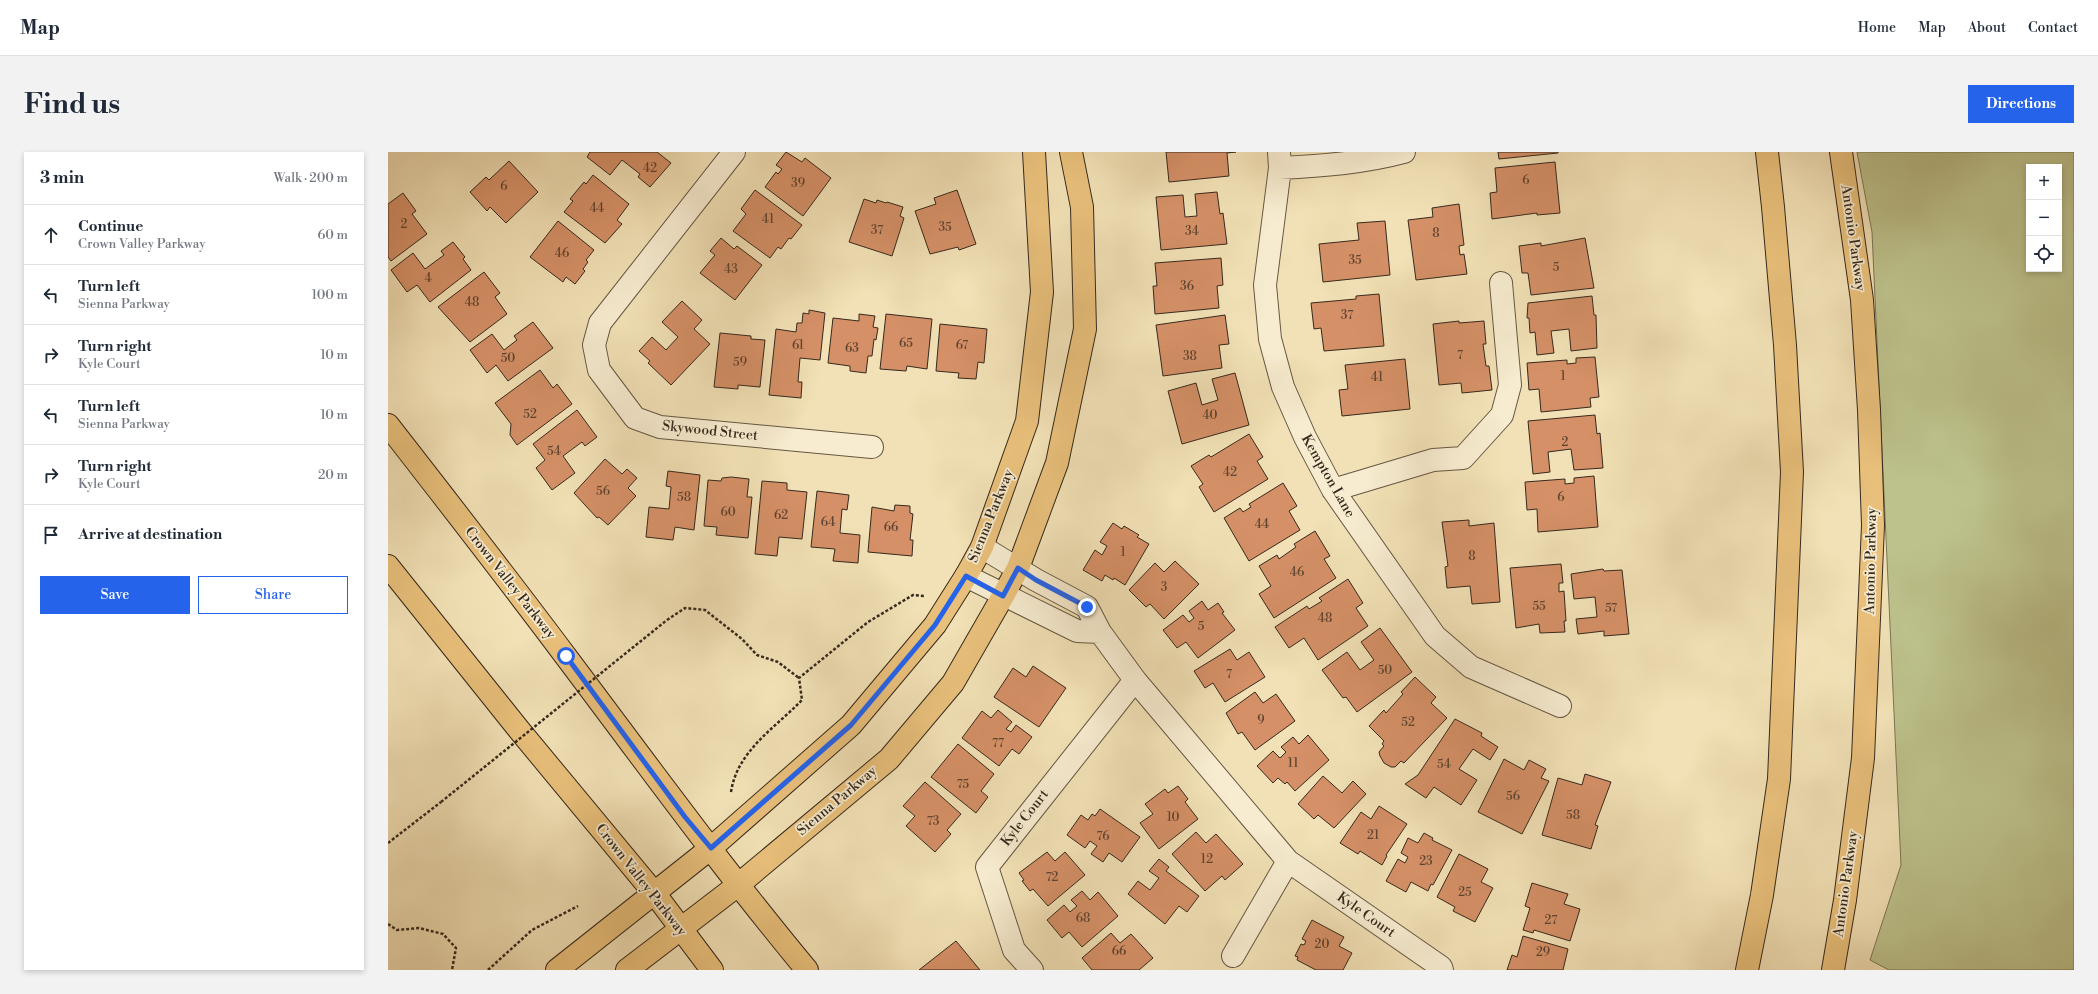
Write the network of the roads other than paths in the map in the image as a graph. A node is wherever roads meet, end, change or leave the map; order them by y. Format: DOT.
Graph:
graph roads {
  1 [pos="734,152"];
  2 [pos="1034,152"];
  3 [pos="1071,152"];
  4 [pos="1404,152"];
  5 [pos="1767,152"];
  6 [pos="1841,152"];
  7 [pos="1279,160"];
  8 [pos="1501,284"];
  9 [pos="388,425"];
  10 [pos="872,448"];
  11 [pos="1333,490"];
  12 [pos="982,547"];
  13 [pos="388,566"];
  14 [pos="1018,568"];
  15 [pos="966,576"];
  16 [pos="1003,596"];
  17 [pos="1100,632"];
  18 [pos="1135,680"];
  19 [pos="1560,706"];
  20 [pos="711,848"];
  21 [pos="1288,861"];
  22 [pos="738,885"];
  23 [pos="655,894"];
  24 [pos="680,928"];
  25 [pos="1233,956"];
  26 [pos="557,970"];
  27 [pos="627,970"];
  28 [pos="712,970"];
  29 [pos="807,970"];
  30 [pos="1032,970"];
  31 [pos="1442,970"];
  32 [pos="1747,970"];
  33 [pos="1833,970"];
  1 -- 10 [label="street, Skywood Street"];
  2 -- 12 [label="main road, Sienna Parkway"];
  3 -- 14 [label="main road, Sienna Parkway"];
  4 -- 7 [label="street"];
  5 -- 32 [label="main road"];
  6 -- 33 [label="main road, Antonio Parkway"];
  7 -- 11 [label="street, Kempton Lane"];
  8 -- 11 [label="street"];
  9 -- 20 [label="main road, Crown Valley Parkway"];
  11 -- 19 [label="street, Kempton Lane"];
  12 -- 14 [label="street, Kyle Court"];
  12 -- 15 [label="main road, Sienna Parkway"];
  13 -- 23 [label="main road, Crown Valley Parkway"];
  14 -- 16 [label="main road, Sienna Parkway"];
  14 -- 17 [label="street, Kyle Court"];
  15 -- 16 [label="street"];
  15 -- 20 [label="main road, Sienna Parkway"];
  16 -- 17 [label="street"];
  16 -- 22 [label="main road, Sienna Parkway"];
  17 -- 18 [label="street, Kyle Court"];
  18 -- 21 [label="street, Kyle Court"];
  18 -- 30 [label="street, Kyle Court"];
  20 -- 22 [label="main road, Crown Valley Parkway"];
  20 -- 23 [label="main road, Sienna Parkway"];
  21 -- 25 [label="street"];
  21 -- 31 [label="street, Kyle Court"];
  22 -- 24 [label="main road, Sienna Parkway"];
  22 -- 29 [label="main road, Crown Valley Parkway"];
  23 -- 24 [label="main road, Crown Valley Parkway"];
  23 -- 26 [label="main road, Sienna Parkway"];
  24 -- 27 [label="main road, Sienna Parkway"];
  24 -- 28 [label="main road, Crown Valley Parkway"];
}
